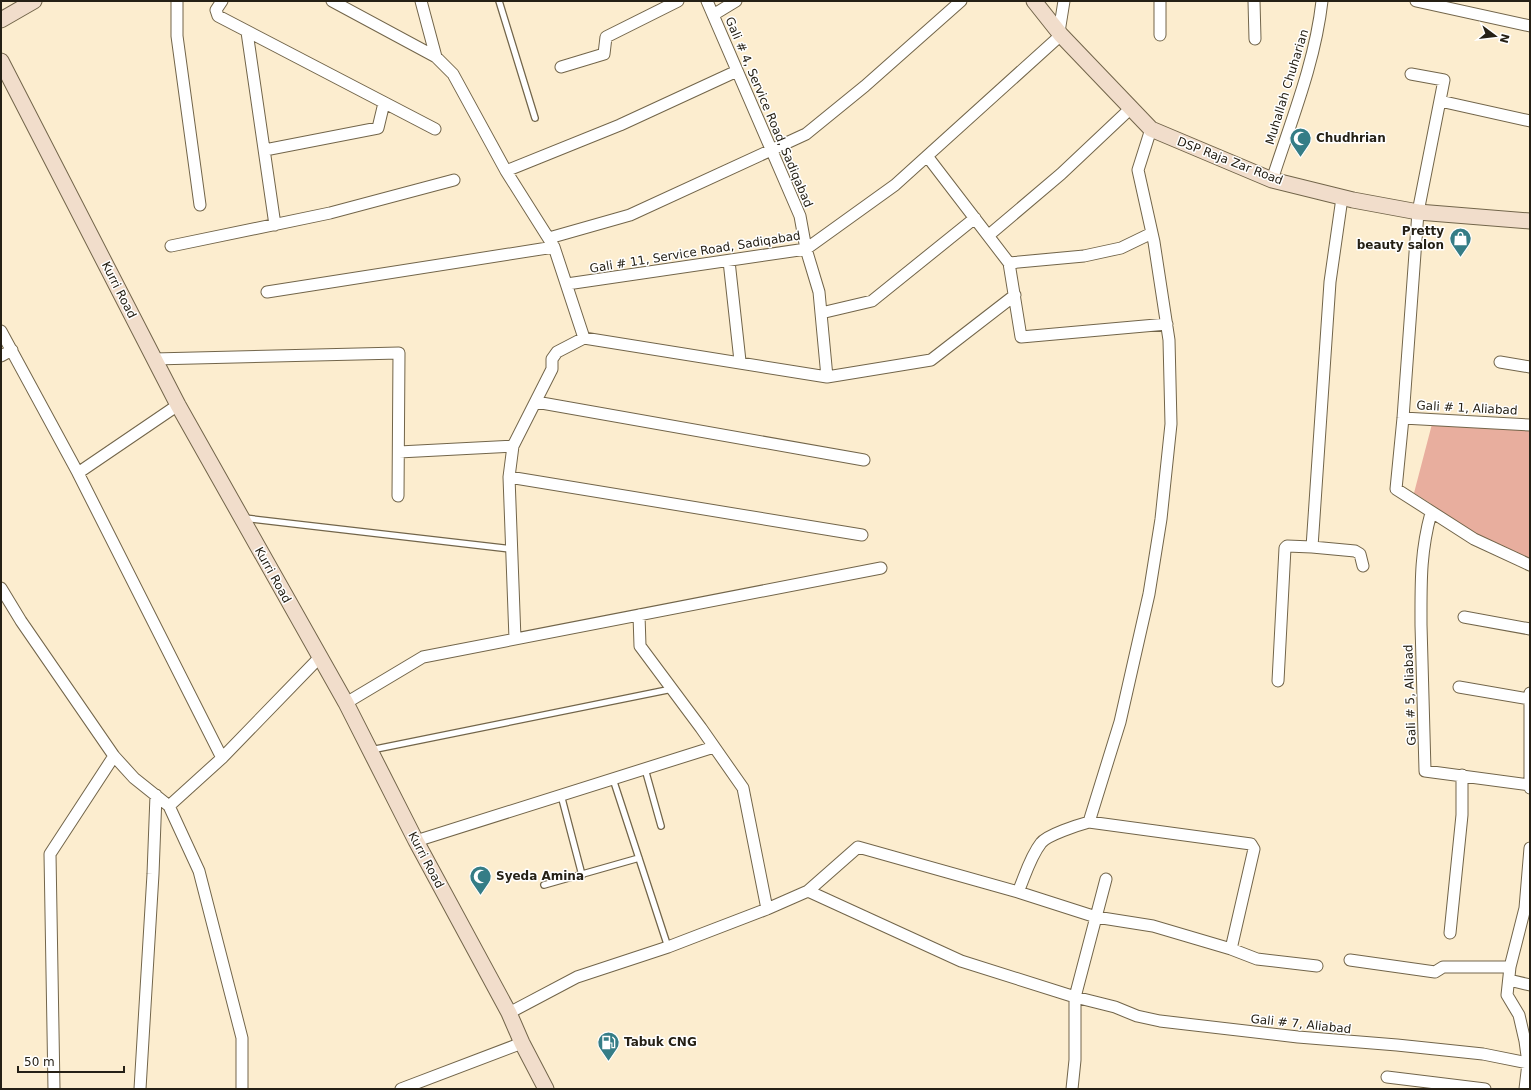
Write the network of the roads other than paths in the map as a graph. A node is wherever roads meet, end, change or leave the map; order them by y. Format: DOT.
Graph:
graph roads {
  1 [pos="34,1"];
  2 [pos="177,1"];
  3 [pos="222,1"];
  4 [pos="332,1"];
  5 [pos="421,1"];
  6 [pos="499,1"];
  7 [pos="678,1"];
  8 [pos="707,1"];
  9 [pos="736,1"];
  10 [pos="961,1"];
  11 [pos="1034,1"];
  12 [pos="1064,1"];
  13 [pos="1160,1"];
  14 [pos="1254,1"];
  15 [pos="1322,1"];
  16 [pos="1416,1"];
  17 [pos="714,15"];
  18 [pos="1,20"];
  19 [pos="1530,26"];
  20 [pos="247,32"];
  21 [pos="1060,34"];
  22 [pos="1160,35"];
  23 [pos="1255,39"];
  24 [pos="436,57"];
  25 [pos="1,61"];
  26 [pos="561,67"];
  27 [pos="737,71"];
  28 [pos="1411,74"];
  29 [pos="1440,101"];
  30 [pos="384,103"];
  31 [pos="1131,108"];
  32 [pos="535,118"];
  33 [pos="1530,122"];
  34 [pos="1151,129"];
  35 [pos="435,130"];
  36 [pos="771,149"];
  37 [pos="265,150"];
  38 [pos="927,156"];
  39 [pos="506,171"];
  40 [pos="454,180"];
  41 [pos="1272,180"];
  42 [pos="1342,198"];
  43 [pos="200,205"];
  44 [pos="1418,212"];
  45 [pos="975,218"];
  46 [pos="1530,221"];
  47 [pos="275,225"];
  48 [pos="1152,233"];
  49 [pos="989,235"];
  50 [pos="552,243"];
  51 [pos="171,246"];
  52 [pos="806,249"];
  53 [pos="729,261"];
  54 [pos="1009,263"];
  55 [pos="567,284"];
  56 [pos="267,292"];
  57 [pos="1015,296"];
  58 [pos="821,313"];
  59 [pos="1167,324"];
  60 [pos="1,331"];
  61 [pos="584,338"];
  62 [pos="12,350"];
  63 [pos="1,356"];
  64 [pos="154,359"];
  65 [pos="740,361"];
  66 [pos="1500,362"];
  67 [pos="1530,367"];
  68 [pos="827,377"];
  69 [pos="536,402"];
  70 [pos="178,405"];
  71 [pos="1404,418"];
  72 [pos="1530,422"];
  73 [pos="513,446"];
  74 [pos="398,452"];
  75 [pos="864,460"];
  76 [pos="78,473"];
  77 [pos="509,477"];
  78 [pos="398,496"];
  79 [pos="1431,513"];
  80 [pos="241,518"];
  81 [pos="862,536"];
  82 [pos="1312,547"];
  83 [pos="512,549"];
  84 [pos="1530,565"];
  85 [pos="1363,566"];
  86 [pos="881,568"];
  87 [pos="1,588"];
  88 [pos="639,615"];
  89 [pos="1464,617"];
  90 [pos="1530,629"];
  91 [pos="514,639"];
  92 [pos="320,657"];
  93 [pos="1278,681"];
  94 [pos="1460,687"];
  95 [pos="673,689"];
  96 [pos="1530,696"];
  97 [pos="346,703"];
  98 [pos="1530,734"];
  99 [pos="714,747"];
  100 [pos="370,750"];
  101 [pos="114,756"];
  102 [pos="222,758"];
  103 [pos="645,769"];
  104 [pos="1462,775"];
  105 [pos="613,779"];
  106 [pos="1530,785"];
  107 [pos="1530,788"];
  108 [pos="156,795"];
  109 [pos="561,795"];
  110 [pos="169,806"];
  111 [pos="1089,822"];
  112 [pos="661,826"];
  113 [pos="416,841"];
  114 [pos="1530,848"];
  115 [pos="639,858"];
  116 [pos="582,875"];
  117 [pos="1106,879"];
  118 [pos="544,885"];
  119 [pos="808,891"];
  120 [pos="1018,892"];
  121 [pos="767,909"];
  122 [pos="1096,917"];
  123 [pos="1450,933"];
  124 [pos="668,947"];
  125 [pos="1232,949"];
  126 [pos="1350,960"];
  127 [pos="1317,966"];
  128 [pos="1510,967"];
  129 [pos="1509,980"];
  130 [pos="1530,985"];
  131 [pos="1074,997"];
  132 [pos="509,1013"];
  133 [pos="522,1044"];
  134 [pos="1528,1063"];
  135 [pos="1528,1076"];
  136 [pos="1387,1078"];
  137 [pos="54,1089"];
  138 [pos="140,1089"];
  139 [pos="242,1089"];
  140 [pos="401,1089"];
  141 [pos="546,1089"];
  142 [pos="1072,1089"];
  143 [pos="1484,1089"];
  144 [pos="1525,1089"];
  1 -- 18 [label="main road"];
  2 -- 43 [label="street"];
  3 -- 20 [label="street"];
  4 -- 24 [label="street"];
  5 -- 24 [label="street"];
  6 -- 32 [label="lane"];
  7 -- 26 [label="street"];
  8 -- 17 [label="street, Gali # 4, Service Road, Sadiqabad"];
  9 -- 17 [label="street"];
  10 -- 36 [label="street"];
  11 -- 21 [label="main road, DSP Raja Zar Road"];
  12 -- 21 [label="street"];
  13 -- 22 [label="street"];
  14 -- 23 [label="street"];
  15 -- 41 [label="street, Muhallah Chuharian"];
  16 -- 19 [label="street"];
  17 -- 27 [label="street, Gali # 4, Service Road, Sadiqabad"];
  20 -- 30 [label="street"];
  20 -- 37 [label="street"];
  21 -- 31 [label="main road, DSP Raja Zar Road"];
  21 -- 38 [label="street, Gali # 11, Service Road, Sadiqabad"];
  24 -- 39 [label="street"];
  25 -- 64 [label="main road, Kurri Road"];
  27 -- 36 [label="street, Gali # 4, Service Road, Sadiqabad"];
  27 -- 39 [label="street"];
  28 -- 29 [label="street"];
  29 -- 33 [label="street"];
  29 -- 44 [label="street"];
  30 -- 35 [label="street"];
  30 -- 37 [label="street"];
  31 -- 34 [label="main road, DSP Raja Zar Road"];
  31 -- 49 [label="street"];
  34 -- 41 [label="main road, DSP Raja Zar Road"];
  34 -- 48 [label="street"];
  36 -- 50 [label="street"];
  36 -- 52 [label="street, Gali # 4, Service Road, Sadiqabad"];
  37 -- 47 [label="street"];
  38 -- 45 [label="street"];
  38 -- 52 [label="street, Gali # 11, Service Road, Sadiqabad"];
  39 -- 50 [label="street"];
  40 -- 47 [label="street"];
  41 -- 42 [label="main road, DSP Raja Zar Road"];
  42 -- 44 [label="main road, DSP Raja Zar Road"];
  42 -- 82 [label="street"];
  44 -- 46 [label="main road, DSP Raja Zar Road"];
  44 -- 71 [label="street"];
  45 -- 49 [label="street"];
  45 -- 58 [label="street"];
  47 -- 51 [label="street"];
  48 -- 54 [label="street"];
  48 -- 59 [label="street"];
  49 -- 54 [label="street"];
  50 -- 55 [label="street"];
  50 -- 56 [label="street"];
  52 -- 53 [label="street, Gali # 11, Service Road, Sadiqabad"];
  52 -- 58 [label="street, Gali # 4, Service Road, Sadiqabad"];
  53 -- 55 [label="street, Gali # 11, Service Road, Sadiqabad"];
  53 -- 65 [label="street"];
  54 -- 57 [label="street"];
  55 -- 61 [label="street"];
  57 -- 59 [label="street"];
  57 -- 68 [label="street"];
  58 -- 68 [label="street, Gali # 4, Service Road, Sadiqabad"];
  59 -- 111 [label="street"];
  60 -- 62 [label="street"];
  61 -- 65 [label="street"];
  61 -- 69 [label="street"];
  62 -- 63 [label="street"];
  62 -- 76 [label="street"];
  64 -- 70 [label="main road, Kurri Road"];
  64 -- 74 [label="street"];
  65 -- 68 [label="street"];
  66 -- 67 [label="street"];
  69 -- 73 [label="street"];
  69 -- 75 [label="street"];
  70 -- 76 [label="street"];
  70 -- 80 [label="main road, Kurri Road"];
  71 -- 72 [label="street, Gali # 1, Aliabad"];
  71 -- 79 [label="street"];
  73 -- 74 [label="street"];
  73 -- 77 [label="street"];
  74 -- 78 [label="street"];
  76 -- 102 [label="street"];
  77 -- 81 [label="street"];
  77 -- 83 [label="street"];
  79 -- 84 [label="street"];
  79 -- 104 [label="street, Gali # 5, Aliabad"];
  80 -- 83 [label="lane"];
  80 -- 92 [label="main road, Kurri Road"];
  82 -- 85 [label="street"];
  82 -- 93 [label="street"];
  83 -- 91 [label="street"];
  86 -- 88 [label="street"];
  87 -- 101 [label="street"];
  88 -- 91 [label="street"];
  88 -- 95 [label="street"];
  89 -- 90 [label="street"];
  91 -- 97 [label="street"];
  92 -- 97 [label="main road, Kurri Road"];
  92 -- 102 [label="street"];
  94 -- 96 [label="street"];
  95 -- 99 [label="street"];
  95 -- 100 [label="lane"];
  96 -- 98 [label="street"];
  97 -- 100 [label="main road, Kurri Road"];
  98 -- 106 [label="street"];
  99 -- 103 [label="street"];
  99 -- 121 [label="street"];
  100 -- 113 [label="main road, Kurri Road"];
  101 -- 108 [label="street"];
  101 -- 137 [label="street"];
  102 -- 110 [label="street"];
  103 -- 105 [label="street"];
  103 -- 112 [label="lane"];
  104 -- 106 [label="street, Gali # 5, Aliabad"];
  104 -- 123 [label="street"];
  105 -- 109 [label="street"];
  105 -- 115 [label="lane"];
  106 -- 107 [label="street"];
  108 -- 110 [label="street"];
  108 -- 138 [label="street"];
  109 -- 113 [label="street"];
  109 -- 116 [label="lane"];
  110 -- 139 [label="street"];
  111 -- 120 [label="street"];
  111 -- 125 [label="street"];
  113 -- 132 [label="main road, Kurri Road"];
  114 -- 128 [label="street"];
  115 -- 116 [label="lane"];
  115 -- 124 [label="lane"];
  116 -- 118 [label="lane"];
  117 -- 122 [label="street"];
  119 -- 120 [label="street"];
  119 -- 121 [label="street"];
  119 -- 131 [label="street, Gali # 7, Aliabad"];
  120 -- 122 [label="street"];
  121 -- 124 [label="street"];
  122 -- 125 [label="street"];
  122 -- 131 [label="street"];
  124 -- 132 [label="street"];
  125 -- 127 [label="street"];
  126 -- 128 [label="street"];
  128 -- 129 [label="street"];
  129 -- 130 [label="street"];
  129 -- 134 [label="street"];
  131 -- 134 [label="street, Gali # 7, Aliabad"];
  131 -- 142 [label="street"];
  132 -- 133 [label="main road, Kurri Road"];
  133 -- 140 [label="street"];
  133 -- 141 [label="main road, Kurri Road"];
  134 -- 135 [label="street"];
  135 -- 144 [label="street"];
  136 -- 143 [label="street"];
}
